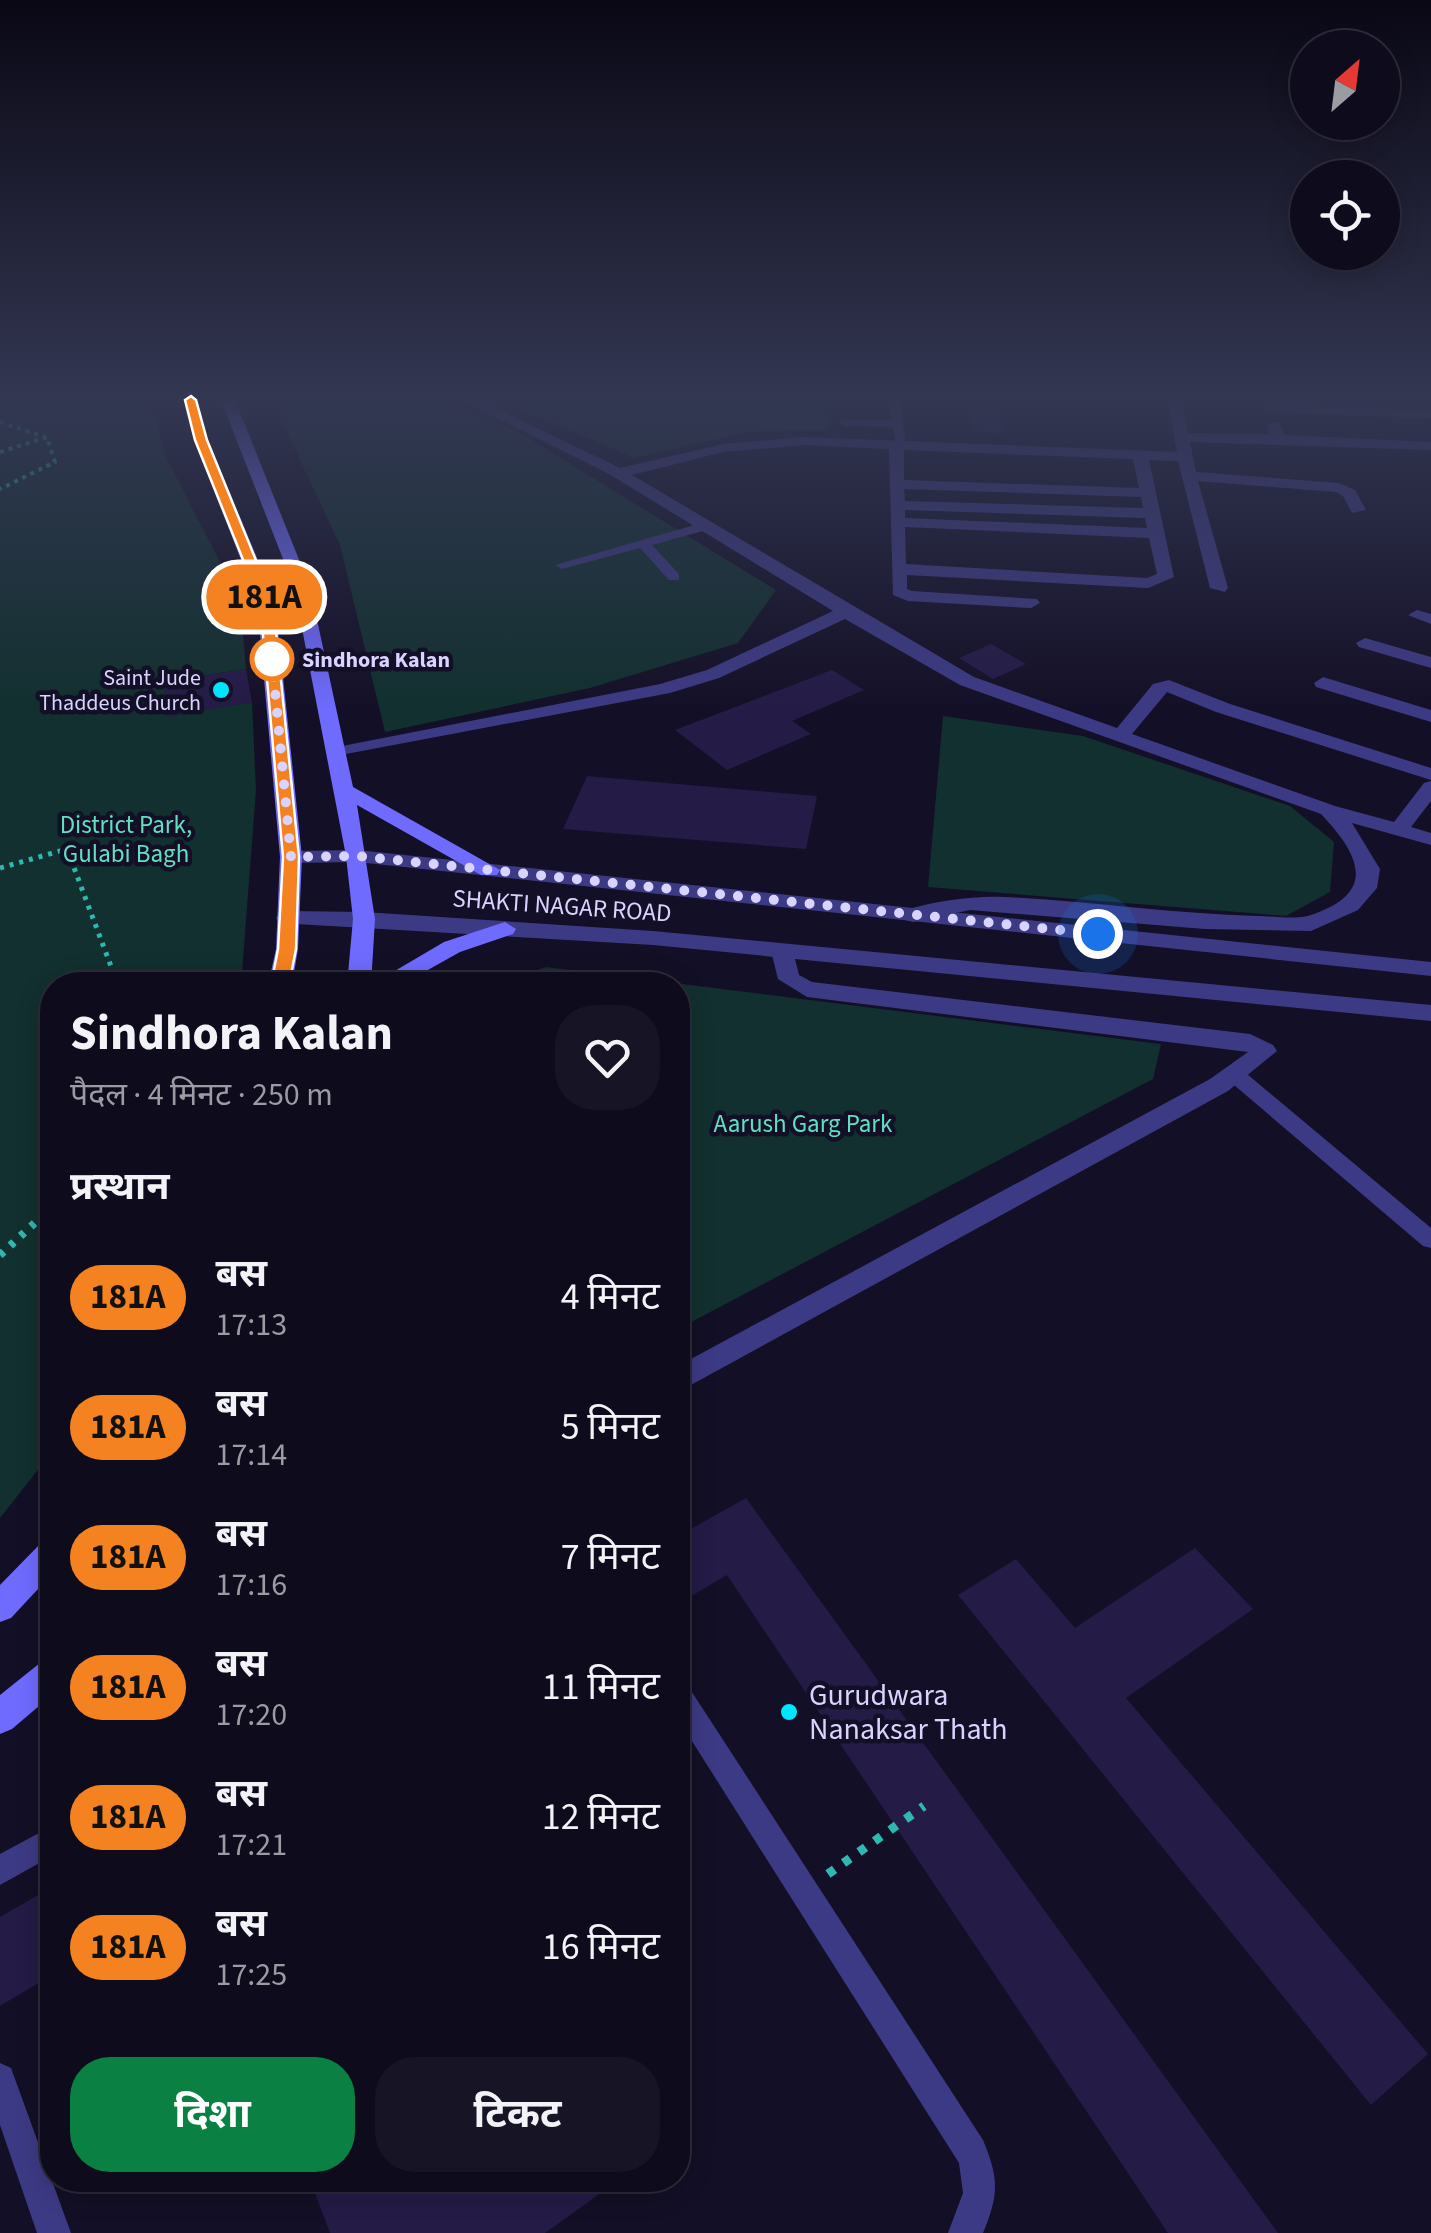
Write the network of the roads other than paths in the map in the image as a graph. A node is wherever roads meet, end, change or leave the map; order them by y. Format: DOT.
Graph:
graph roads {
  1 [pos="227,504"];
  2 [pos="269,504"];
  3 [pos="670,504"];
  4 [pos="896,504"];
  5 [pos="1150,504"];
  6 [pos="1197,504"];
  7 [pos="1355,504"];
  8 [pos="1358,510"];
  9 [pos="1152,513"];
  10 [pos="896,514"];
  11 [pos="705,526"];
  12 [pos="1157,533"];
  13 [pos="643,542"];
  14 [pos="562,565"];
  15 [pos="898,569"];
  16 [pos="674,577"];
  17 [pos="1219,588"];
  18 [pos="1031,604"];
  19 [pos="846,612"];
  20 [pos="1365,644"];
  21 [pos="1431,663"];
  22 [pos="1323,683"];
  23 [pos="1431,716"];
  24 [pos="1120,736"];
  25 [pos="337,753"];
  26 [pos="1431,774"];
  27 [pos="1431,786"];
  28 [pos="344,790"];
  29 [pos="1328,810"];
  30 [pos="1399,829"];
  31 [pos="1431,838"];
  32 [pos="357,856"];
  33 [pos="291,857"];
  34 [pos="489,870"];
  35 [pos="913,914"];
  36 [pos="287,918"];
  37 [pos="364,919"];
  38 [pos="506,930"];
  39 [pos="782,950"];
  40 [pos="1431,969"];
  41 [pos="283,972"];
  42 [pos="360,972"];
  43 [pos="407,972"];
  44 [pos="1431,1013"];
  45 [pos="1234,1074"];
  46 [pos="1431,1240"];
  47 [pos="690,1373"];
  48 [pos="40,1565"];
  49 [pos="0,1607"];
  50 [pos="40,1684"];
  51 [pos="40,1699"];
  52 [pos="4,1714"];
  53 [pos="690,1714"];
  54 [pos="40,1847"];
  55 [pos="0,1870"];
  56 [pos="0,2078"];
  57 [pos="54,2233"];
  58 [pos="965,2233"];
  1 -- 33 [label="main road"];
  2 -- 25 [label="main road"];
  3 -- 11 [label="street"];
  4 -- 10 [label="street"];
  5 -- 9 [label="street"];
  6 -- 17 [label="street"];
  7 -- 8 [label="street"];
  9 -- 10 [label="street"];
  9 -- 12 [label="street"];
  10 -- 12 [label="street"];
  10 -- 15 [label="street"];
  11 -- 13 [label="lane"];
  11 -- 19 [label="street"];
  12 -- 15 [label="street"];
  13 -- 14 [label="lane"];
  13 -- 16 [label="lane"];
  15 -- 18 [label="street"];
  19 -- 24 [label="street"];
  19 -- 25 [label="street"];
  20 -- 21 [label="street"];
  22 -- 23 [label="street"];
  24 -- 26 [label="street"];
  24 -- 29 [label="street"];
  25 -- 28 [label="main road"];
  27 -- 30 [label="street"];
  28 -- 32 [label="main road"];
  28 -- 34 [label="main road"];
  29 -- 30 [label="street"];
  29 -- 35 [label="street"];
  30 -- 31 [label="street"];
  32 -- 33 [label="street, SHAKTI NAGAR ROAD"];
  32 -- 34 [label="street, SHAKTI NAGAR ROAD"];
  32 -- 37 [label="main road"];
  33 -- 36 [label="main road"];
  34 -- 35 [label="street, SHAKTI NAGAR ROAD"];
  35 -- 40 [label="street, SHAKTI NAGAR ROAD"];
  36 -- 37 [label="street, SHAKTI NAGAR ROAD"];
  36 -- 41 [label="main road"];
  37 -- 38 [label="street, SHAKTI NAGAR ROAD"];
  37 -- 42 [label="main road"];
  38 -- 39 [label="street, SHAKTI NAGAR ROAD"];
  38 -- 43 [label="main road"];
  39 -- 44 [label="street, SHAKTI NAGAR ROAD"];
  39 -- 45 [label="street"];
  45 -- 46 [label="lane"];
  45 -- 47 [label="street"];
  48 -- 49 [label="main road"];
  50 -- 52 [label="main road"];
  51 -- 52 [label="street"];
  53 -- 58 [label="lane"];
  54 -- 55 [label="lane"];
  56 -- 57 [label="lane"];
}
